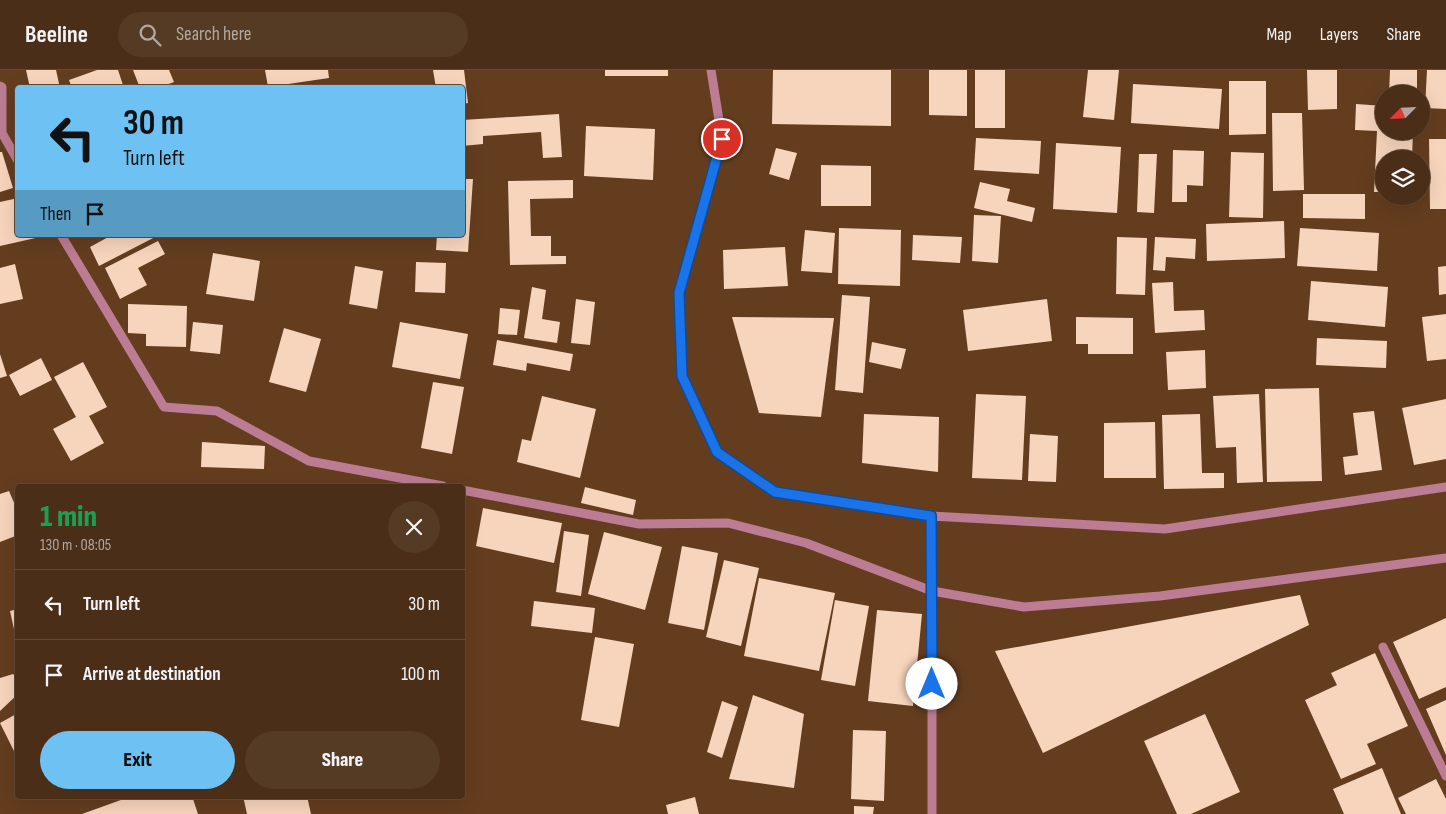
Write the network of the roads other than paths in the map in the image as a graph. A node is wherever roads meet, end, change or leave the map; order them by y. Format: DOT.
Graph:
graph roads {
  1 [pos="711,70"];
  2 [pos="0,86"];
  3 [pos="15,156"];
  4 [pos="62,237"];
  5 [pos="432,484"];
  6 [pos="1446,487"];
  7 [pos="465,491"];
  8 [pos="931,516"];
  9 [pos="1446,558"];
  10 [pos="932,591"];
  11 [pos="1383,647"];
  12 [pos="1446,776"];
  13 [pos="932,814"];
  1 -- 8 [label="street"];
  2 -- 3 [label="street"];
  4 -- 5 [label="street"];
  6 -- 8 [label="street"];
  7 -- 10 [label="street"];
  8 -- 10 [label="street"];
  9 -- 10 [label="street"];
  10 -- 13 [label="street"];
  11 -- 12 [label="street"];
}
